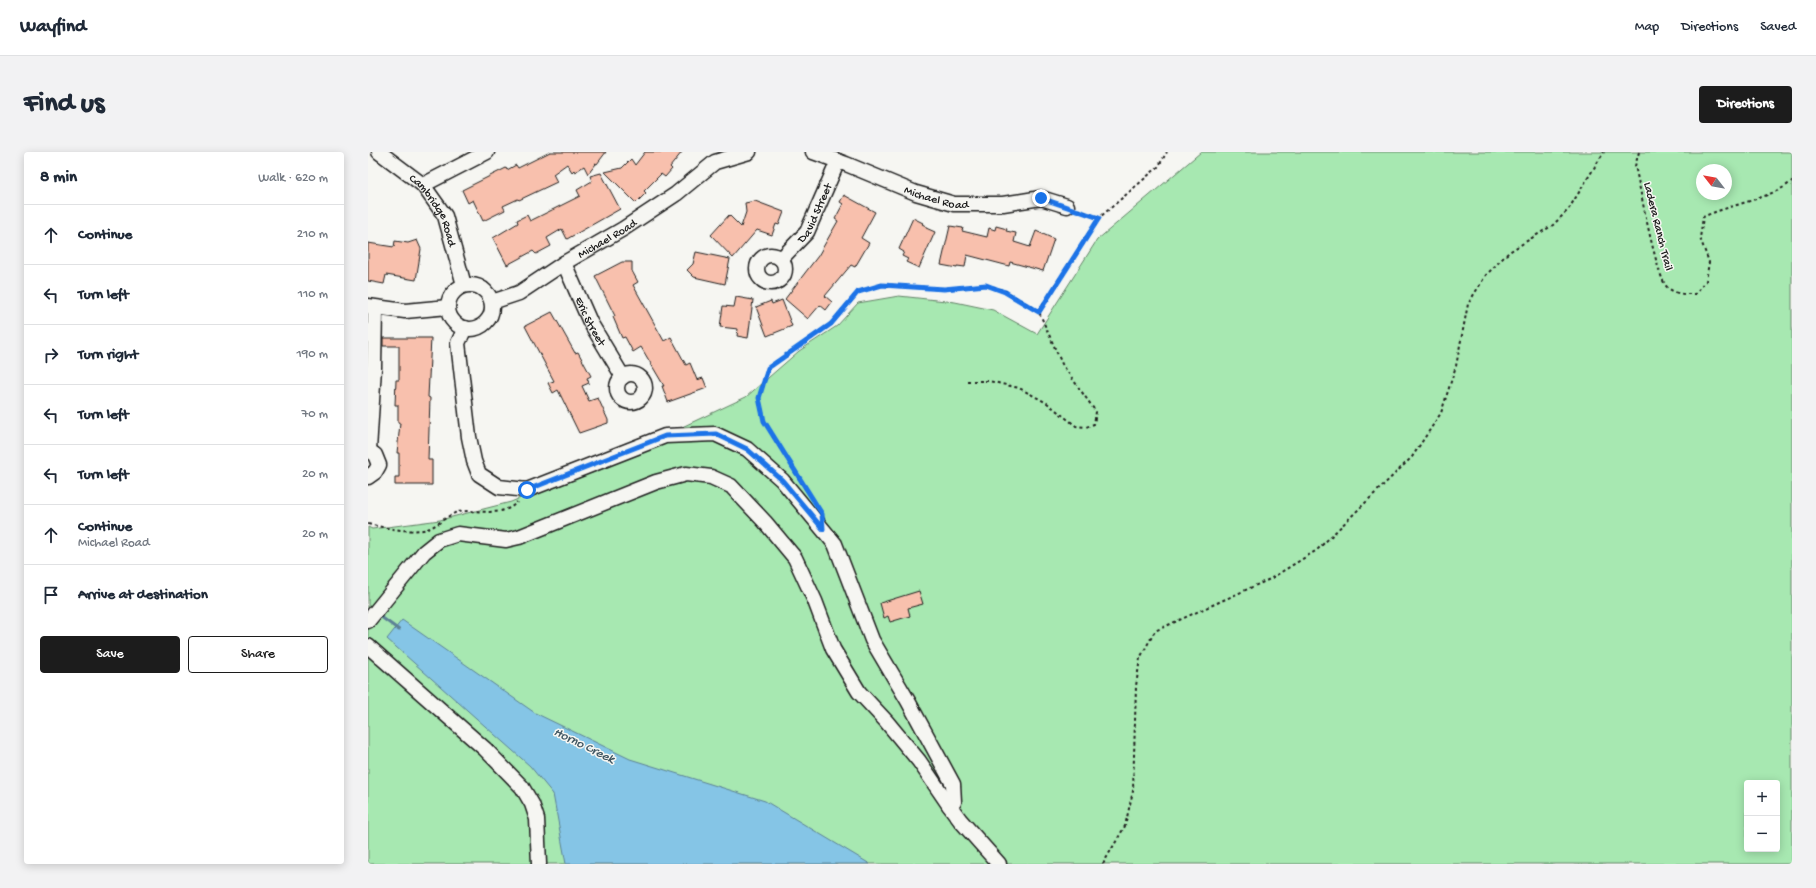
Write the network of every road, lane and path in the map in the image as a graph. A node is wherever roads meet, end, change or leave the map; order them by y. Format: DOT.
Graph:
graph roads {
  1 [pos="379,152"];
  2 [pos="487,152"];
  3 [pos="749,152"];
  4 [pos="813,152"];
  5 [pos="1167,152"];
  6 [pos="1604,152"];
  7 [pos="1639,152"];
  8 [pos="717,157"];
  9 [pos="838,161"];
  10 [pos="1792,181"];
  11 [pos="423,185"];
  12 [pos="1067,206"];
  13 [pos="1099,218"];
  14 [pos="781,259"];
  15 [pos="564,263"];
  16 [pos="464,285"];
  17 [pos="492,302"];
  18 [pos="448,306"];
  19 [pos="372,307"];
  20 [pos="1039,312"];
  21 [pos="465,328"];
  22 [pos="623,377"];
  23 [pos="967,381"];
  24 [pos="369,450"];
  25 [pos="368,477"];
  26 [pos="527,490"];
  27 [pos="810,494"];
  28 [pos="368,524"];
  29 [pos="369,620"];
  30 [pos="368,646"];
  31 [pos="949,805"];
  32 [pos="539,864"];
  33 [pos="999,864"];
  34 [pos="1103,864"];
  1 -- 11 [label="street, Cambridge Road"];
  2 -- 11 [label="street"];
  3 -- 8 [label="street, Michael Road"];
  4 -- 9 [label="street, Michael Road"];
  5 -- 13 [label="path"];
  6 -- 34 [label="path"];
  7 -- 10 [label="path, Ladera Ranch Trail"];
  8 -- 15 [label="street, Michael Road"];
  9 -- 12 [label="street, Michael Road"];
  9 -- 14 [label="street, David Street"];
  11 -- 16 [label="street, Cambridge Road"];
  12 -- 13 [label="path"];
  13 -- 20 [label="path"];
  15 -- 17 [label="street, Michael Road"];
  15 -- 22 [label="street, Eric Street"];
  16 -- 17 [label="street"];
  16 -- 18 [label="street"];
  17 -- 21 [label="street"];
  18 -- 19 [label="street"];
  18 -- 21 [label="street"];
  19 -- 24 [label="street"];
  20 -- 23 [label="path"];
  20 -- 27 [label="path"];
  21 -- 26 [label="street"];
  24 -- 25 [label="street"];
  26 -- 28 [label="path"];
  26 -- 31 [label="street"];
  29 -- 31 [label="street"];
  30 -- 32 [label="street"];
  31 -- 33 [label="street"];
}
